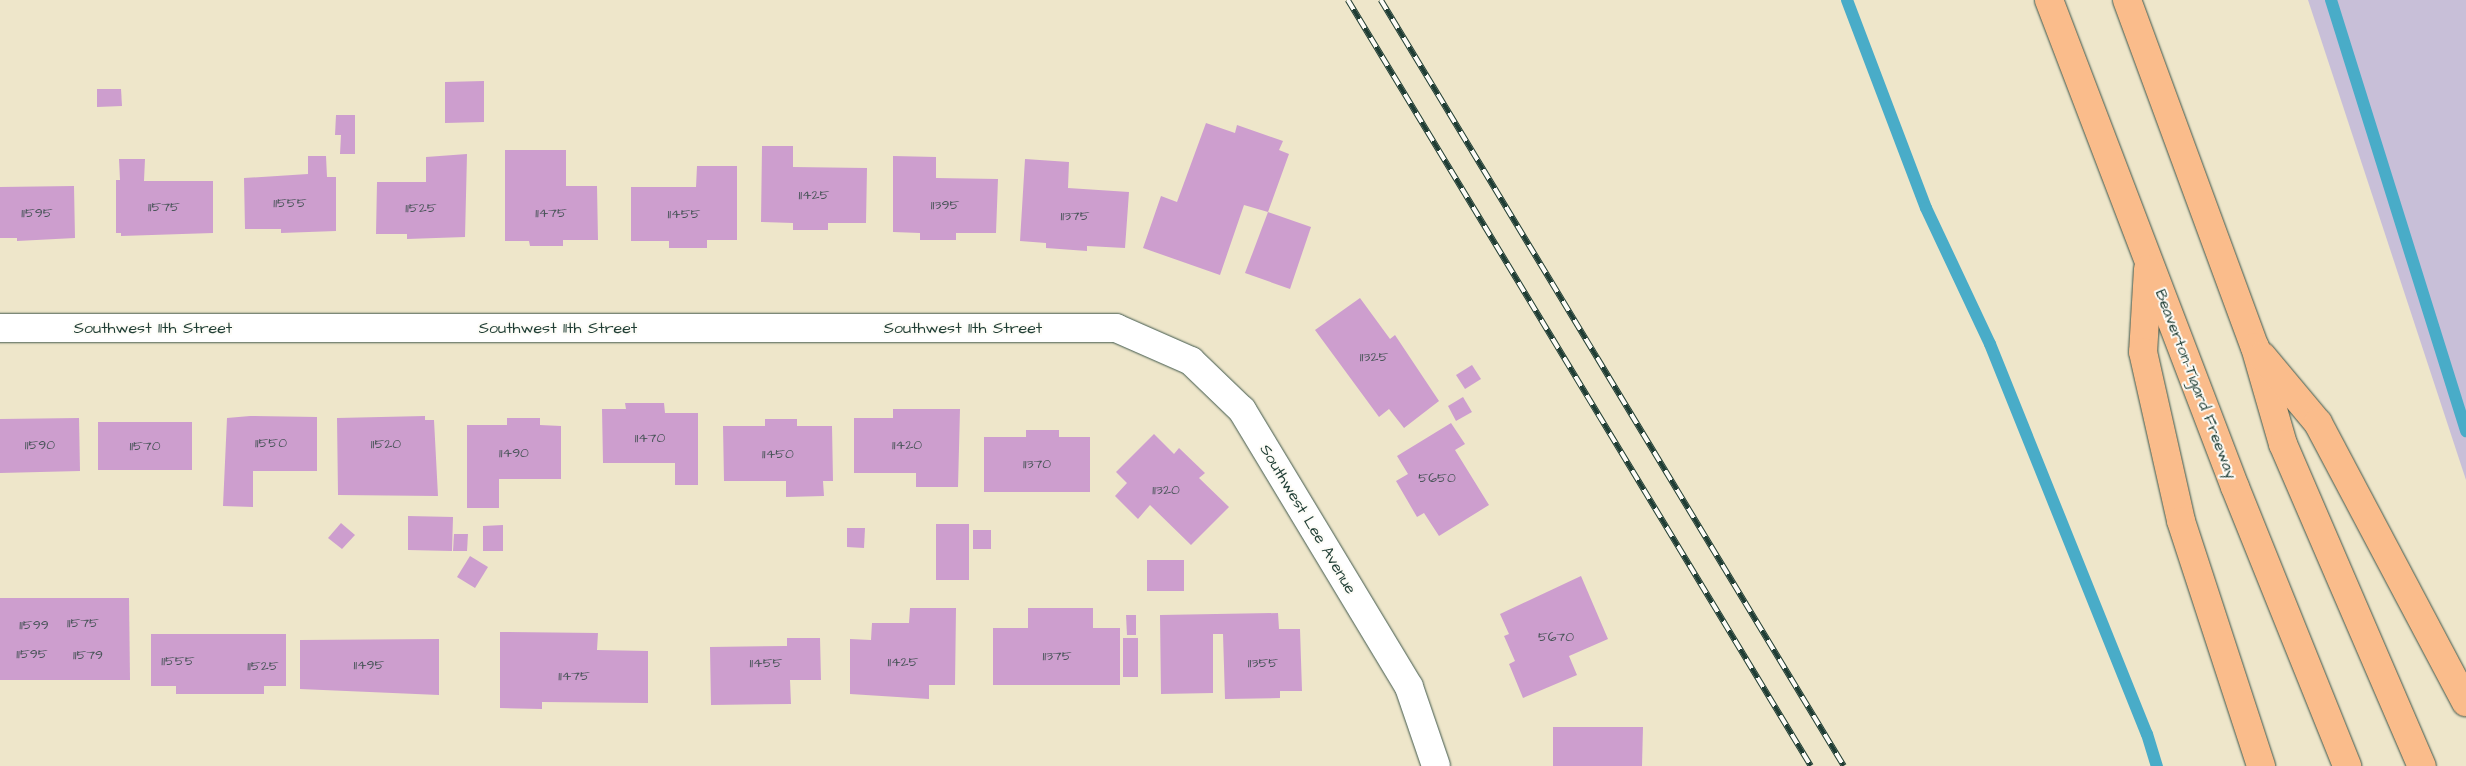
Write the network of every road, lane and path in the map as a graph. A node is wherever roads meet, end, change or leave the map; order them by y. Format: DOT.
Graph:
graph roads {
  1 [pos="2050,0"];
  2 [pos="2126,0"];
  3 [pos="2149,260"];
  4 [pos="0,328"];
  5 [pos="1116,328"];
  6 [pos="2255,347"];
  7 [pos="2466,702"];
  8 [pos="1436,766"];
  9 [pos="2261,766"];
  10 [pos="2347,766"];
  11 [pos="2422,766"];
  1 -- 3 [label="highway, Beaverton-Tigard Freeway"];
  2 -- 6 [label="highway"];
  3 -- 9 [label="highway"];
  3 -- 10 [label="highway, Beaverton-Tigard Freeway"];
  4 -- 5 [label="street, Southwest 11th Street"];
  5 -- 8 [label="street, Southwest Lee Avenue"];
  6 -- 7 [label="highway"];
  6 -- 11 [label="highway"];
}
